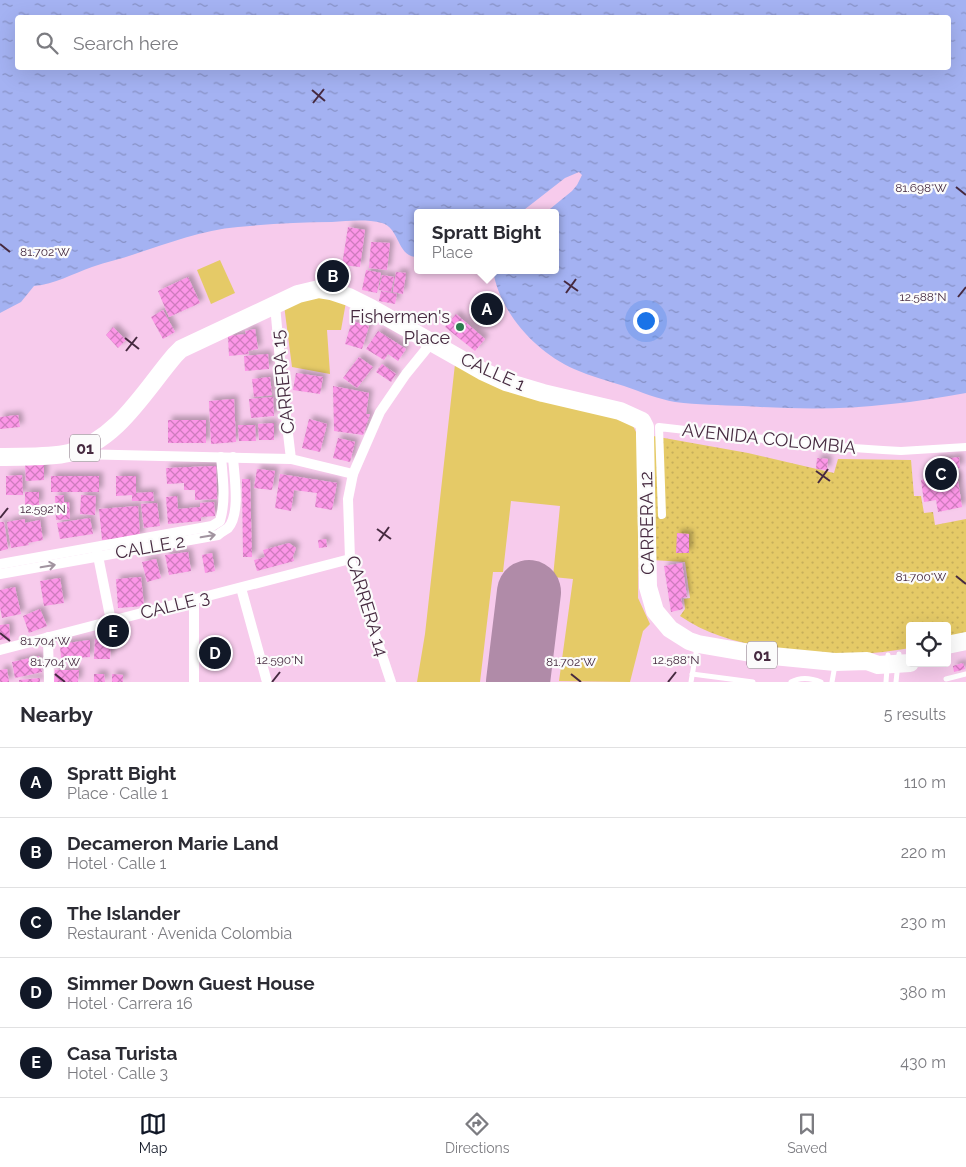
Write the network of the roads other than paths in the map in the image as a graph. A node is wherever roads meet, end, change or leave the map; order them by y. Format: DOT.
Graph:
graph roads {
  1 [pos="275,305"];
  2 [pos="432,342"];
  3 [pos="642,421"];
  4 [pos="966,446"];
  5 [pos="67,453"];
  6 [pos="0,457"];
  7 [pos="221,457"];
  8 [pos="233,457"];
  9 [pos="291,459"];
  10 [pos="353,474"];
  11 [pos="662,515"];
  12 [pos="225,524"];
  13 [pos="97,552"];
  14 [pos="350,559"];
  15 [pos="0,564"];
  16 [pos="0,574"];
  17 [pos="241,588"];
  18 [pos="194,599"];
  19 [pos="111,621"];
  20 [pos="48,637"];
  21 [pos="966,641"];
  22 [pos="698,644"];
  23 [pos="951,644"];
  24 [pos="966,645"];
  25 [pos="0,650"];
  26 [pos="966,653"];
  27 [pos="951,655"];
  28 [pos="835,662"];
  29 [pos="897,665"];
  30 [pos="692,674"];
  31 [pos="966,674"];
  32 [pos="946,678"];
  33 [pos="49,682"];
  34 [pos="194,682"];
  35 [pos="267,682"];
  36 [pos="391,682"];
  37 [pos="690,682"];
  38 [pos="753,682"];
  39 [pos="791,682"];
  40 [pos="820,682"];
  41 [pos="832,682"];
  1 -- 2 [label="highway, CALLE 1 / 01"];
  1 -- 5 [label="highway, CALLE 1 / 01"];
  1 -- 9 [label="street, CARRERA 15"];
  2 -- 3 [label="highway, CALLE 1 / 01"];
  2 -- 10 [label="street, CARRERA 14"];
  3 -- 22 [label="highway, CARRERA 12 / 01"];
  4 -- 11 [label="street, AVENIDA COLOMBIA"];
  5 -- 6 [label="highway, 01"];
  5 -- 7 [label="street"];
  7 -- 8 [label="street"];
  7 -- 12 [label="street"];
  8 -- 9 [label="street"];
  8 -- 12 [label="street"];
  9 -- 10 [label="street"];
  10 -- 14 [label="street, CARRERA 14"];
  12 -- 13 [label="street, CALLE 2"];
  13 -- 15 [label="street, CALLE 2"];
  16 -- 13 [label="street, CALLE 2, one-way"];
  13 -- 19 [label="street"];
  14 -- 17 [label="street, CALLE 3"];
  14 -- 36 [label="street, CARRERA 14"];
  17 -- 18 [label="street, CALLE 3"];
  17 -- 35 [label="street"];
  18 -- 19 [label="street, CALLE 3"];
  18 -- 34 [label="street"];
  19 -- 20 [label="street, CALLE 3"];
  20 -- 25 [label="street, CALLE 3"];
  20 -- 33 [label="street"];
  21 -- 23 [label="highway"];
  21 -- 24 [label="lane"];
  22 -- 28 [label="highway, 01"];
  22 -- 30 [label="lane"];
  26 -- 27 [label="highway"];
  28 -- 29 [label="highway, 01"];
  28 -- 41 [label="lane"];
  30 -- 37 [label="lane"];
  30 -- 38 [label="lane"];
  31 -- 32 [label="lane"];
  39 -- 40 [label="lane"];
}
